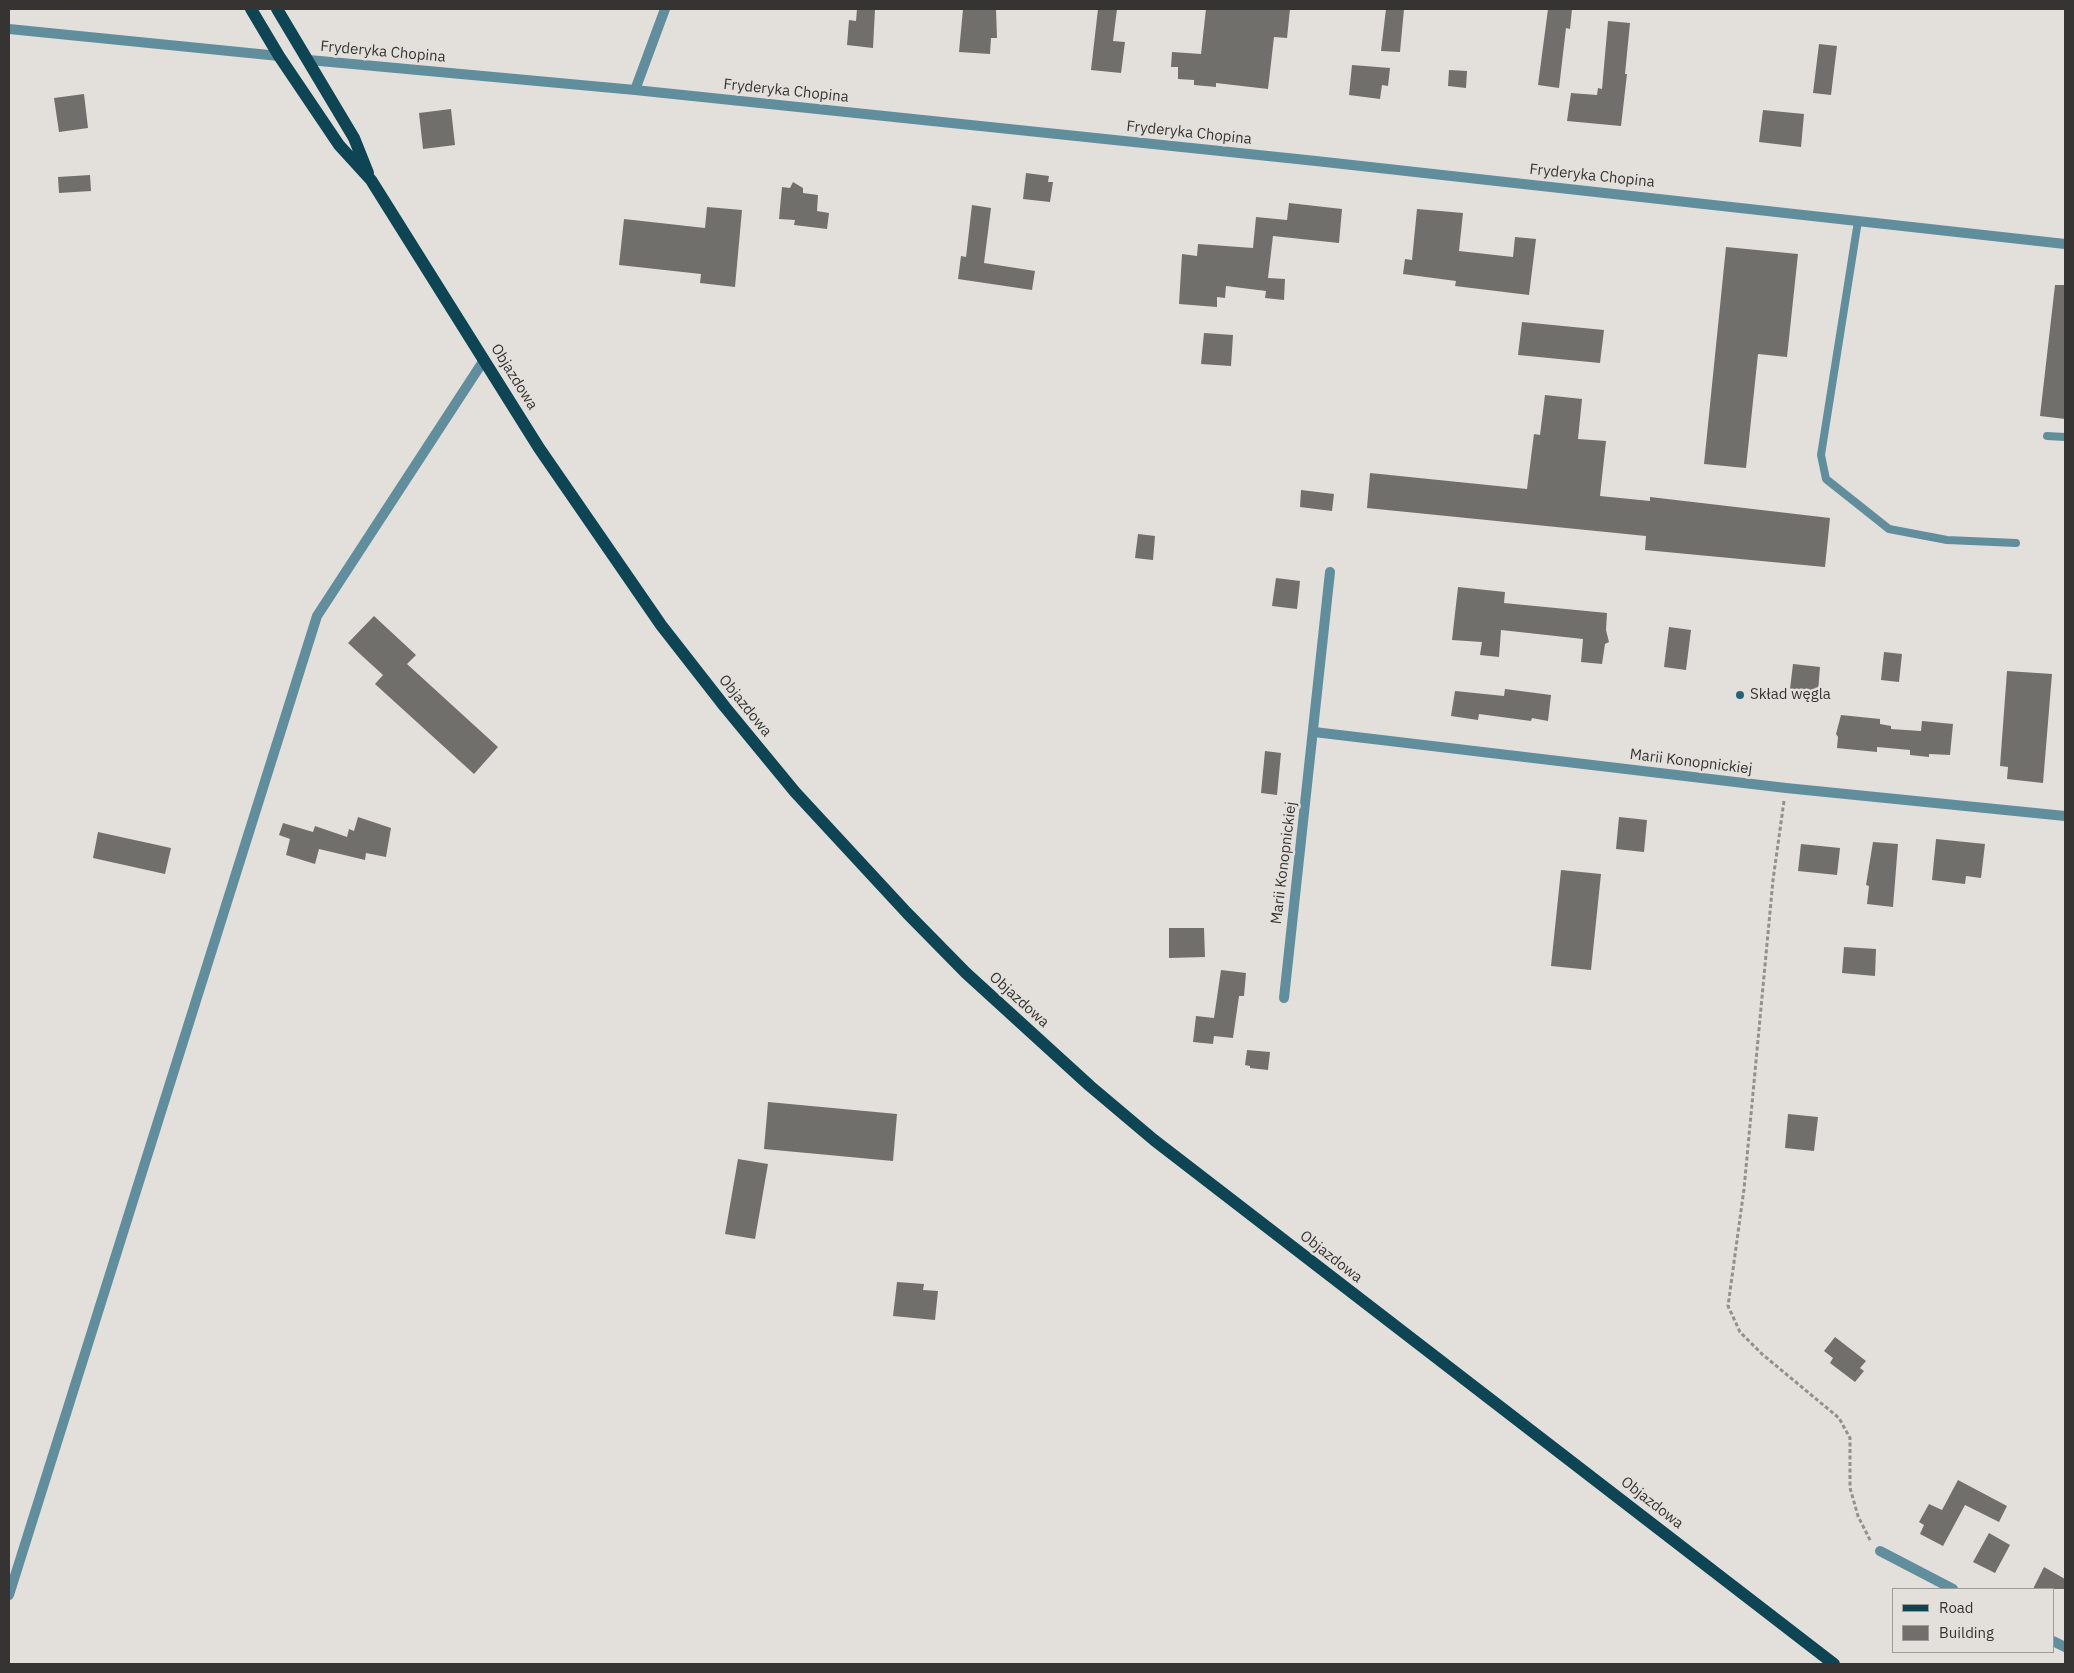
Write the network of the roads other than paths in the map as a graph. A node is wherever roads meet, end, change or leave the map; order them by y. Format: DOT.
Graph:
graph roads {
  1 [pos="250,9"];
  2 [pos="277,9"];
  3 [pos="665,9"];
  4 [pos="9,29"];
  5 [pos="279,56"];
  6 [pos="309,60"];
  7 [pos="635,90"];
  8 [pos="371,180"];
  9 [pos="1858,221"];
  10 [pos="2065,244"];
  11 [pos="484,360"];
  12 [pos="2047,436"];
  13 [pos="2065,437"];
  14 [pos="2016,543"];
  15 [pos="1330,572"];
  16 [pos="1314,732"];
  17 [pos="2065,816"];
  18 [pos="1284,998"];
  19 [pos="1880,1551"];
  20 [pos="1952,1588"];
  21 [pos="9,1595"];
  22 [pos="1834,1664"];
  1 -- 5 [label="main road, Objazdowa"];
  2 -- 6 [label="main road, Objazdowa"];
  3 -- 7 [label="street"];
  4 -- 5 [label="street"];
  5 -- 8 [label="main road, Objazdowa"];
  6 -- 7 [label="street, Fryderyka Chopina"];
  6 -- 8 [label="main road, Objazdowa"];
  7 -- 9 [label="street, Fryderyka Chopina"];
  8 -- 11 [label="main road, Objazdowa"];
  9 -- 10 [label="street, Fryderyka Chopina"];
  9 -- 14 [label="lane"];
  11 -- 21 [label="street"];
  11 -- 22 [label="main road, Objazdowa"];
  12 -- 13 [label="lane"];
  15 -- 16 [label="street, Marii Konopnickiej"];
  16 -- 17 [label="street, Marii Konopnickiej"];
  16 -- 18 [label="street, Marii Konopnickiej"];
  19 -- 20 [label="street"];
}
